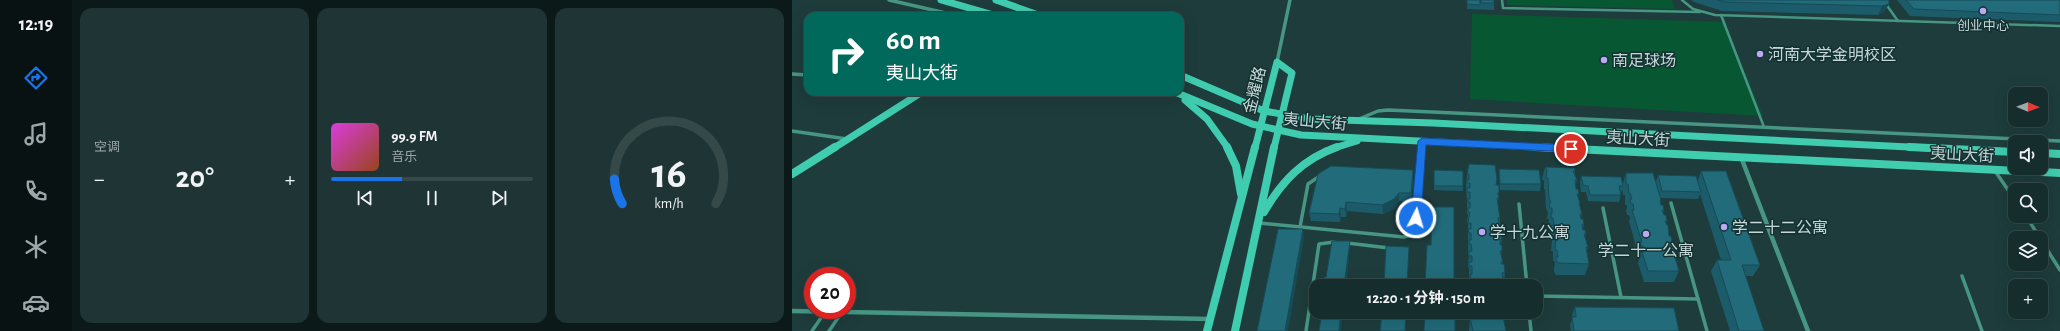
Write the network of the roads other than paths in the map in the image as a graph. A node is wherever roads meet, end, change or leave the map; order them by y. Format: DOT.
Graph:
graph roads {
  1 [pos="889,0"];
  2 [pos="941,0"];
  3 [pos="996,0"];
  4 [pos="1290,0"];
  5 [pos="1502,0"];
  6 [pos="1682,0"];
  7 [pos="1883,0"];
  8 [pos="942,12"];
  9 [pos="983,12"];
  10 [pos="1030,12"];
  11 [pos="1702,12"];
  12 [pos="1721,15"];
  13 [pos="1898,21"];
  14 [pos="2060,26"];
  15 [pos="1277,62"];
  16 [pos="792,74"];
  17 [pos="804,75"];
  18 [pos="1184,77"];
  19 [pos="1184,95"];
  20 [pos="916,96"];
  21 [pos="1181,96"];
  22 [pos="1264,111"];
  23 [pos="1281,116"];
  24 [pos="1353,121"];
  25 [pos="1260,127"];
  26 [pos="1764,127"];
  27 [pos="792,131"];
  28 [pos="1278,133"];
  29 [pos="848,139"];
  30 [pos="1369,139"];
  31 [pos="1422,141"];
  32 [pos="2060,141"];
  33 [pos="2008,152"];
  34 [pos="2048,153"];
  35 [pos="2060,154"];
  36 [pos="1741,157"];
  37 [pos="1413,170"];
  38 [pos="1420,170"];
  39 [pos="1994,170"];
  40 [pos="1328,173"];
  41 [pos="2060,173"];
  42 [pos="792,174"];
  43 [pos="2008,190"];
  44 [pos="1671,203"];
  45 [pos="1241,204"];
  46 [pos="1520,204"];
  47 [pos="1603,208"];
  48 [pos="1260,220"];
  49 [pos="1300,226"];
  50 [pos="1395,249"];
  51 [pos="2048,251"];
  52 [pos="2060,270"];
  53 [pos="1962,276"];
  54 [pos="1526,279"];
  55 [pos="1543,296"];
  56 [pos="1621,297"];
  57 [pos="1698,299"];
  58 [pos="792,311"];
  59 [pos="804,311"];
  60 [pos="856,312"];
  61 [pos="820,319"];
  62 [pos="837,319"];
  63 [pos="1211,319"];
  64 [pos="1530,319"];
  65 [pos="812,331"];
  66 [pos="829,331"];
  67 [pos="1207,331"];
  68 [pos="1235,331"];
  69 [pos="1306,331"];
  70 [pos="1531,331"];
  71 [pos="1707,331"];
  72 [pos="1808,331"];
  73 [pos="1982,331"];
  1 -- 8 [label="street"];
  2 -- 9 [label="main road"];
  3 -- 10 [label="main road"];
  4 -- 15 [label="street"];
  5 -- 11 [label="lane"];
  6 -- 11 [label="lane"];
  7 -- 13 [label="lane"];
  11 -- 12 [label="lane"];
  12 -- 13 [label="lane"];
  12 -- 26 [label="lane"];
  13 -- 14 [label="lane"];
  15 -- 22 [label="main road, 金耀路"];
  15 -- 23 [label="main road, 金耀路"];
  16 -- 17 [label="street"];
  18 -- 22 [label="main road, 夷山大街"];
  19 -- 25 [label="main road, 夷山大街"];
  20 -- 29 [label="main road"];
  21 -- 45 [label="main road"];
  22 -- 23 [label="main road, 夷山大街"];
  22 -- 25 [label="main road, 金耀路"];
  23 -- 24 [label="main road, 夷山大街"];
  23 -- 28 [label="main road, 金耀路"];
  24 -- 26 [label="street"];
  24 -- 33 [label="main road, 夷山大街"];
  25 -- 28 [label="main road, 夷山大街"];
  25 -- 45 [label="main road, 金耀路"];
  26 -- 32 [label="street"];
  27 -- 29 [label="street"];
  28 -- 30 [label="main road, 夷山大街"];
  28 -- 48 [label="main road, 金耀路"];
  29 -- 42 [label="main road"];
  30 -- 31 [label="main road, 夷山大街"];
  30 -- 48 [label="main road"];
  31 -- 36 [label="main road, 夷山大街"];
  31 -- 38 [label="lane"];
  34 -- 35 [label="main road"];
  36 -- 39 [label="main road, 夷山大街"];
  36 -- 72 [label="street"];
  37 -- 38 [label="lane"];
  38 -- 49 [label="lane"];
  39 -- 41 [label="main road, 夷山大街"];
  39 -- 43 [label="lane"];
  40 -- 49 [label="lane"];
  44 -- 57 [label="lane"];
  45 -- 63 [label="main road, 金耀路"];
  46 -- 54 [label="lane"];
  47 -- 56 [label="lane"];
  48 -- 49 [label="lane"];
  48 -- 68 [label="main road, 金耀路"];
  50 -- 69 [label="lane"];
  51 -- 52 [label="lane"];
  53 -- 73 [label="lane"];
  55 -- 56 [label="lane"];
  56 -- 57 [label="lane"];
  57 -- 71 [label="lane"];
  58 -- 59 [label="street"];
  60 -- 63 [label="street"];
  61 -- 65 [label="lane"];
  62 -- 66 [label="lane"];
  63 -- 67 [label="main road, 金耀路"];
  64 -- 70 [label="lane"];
}
